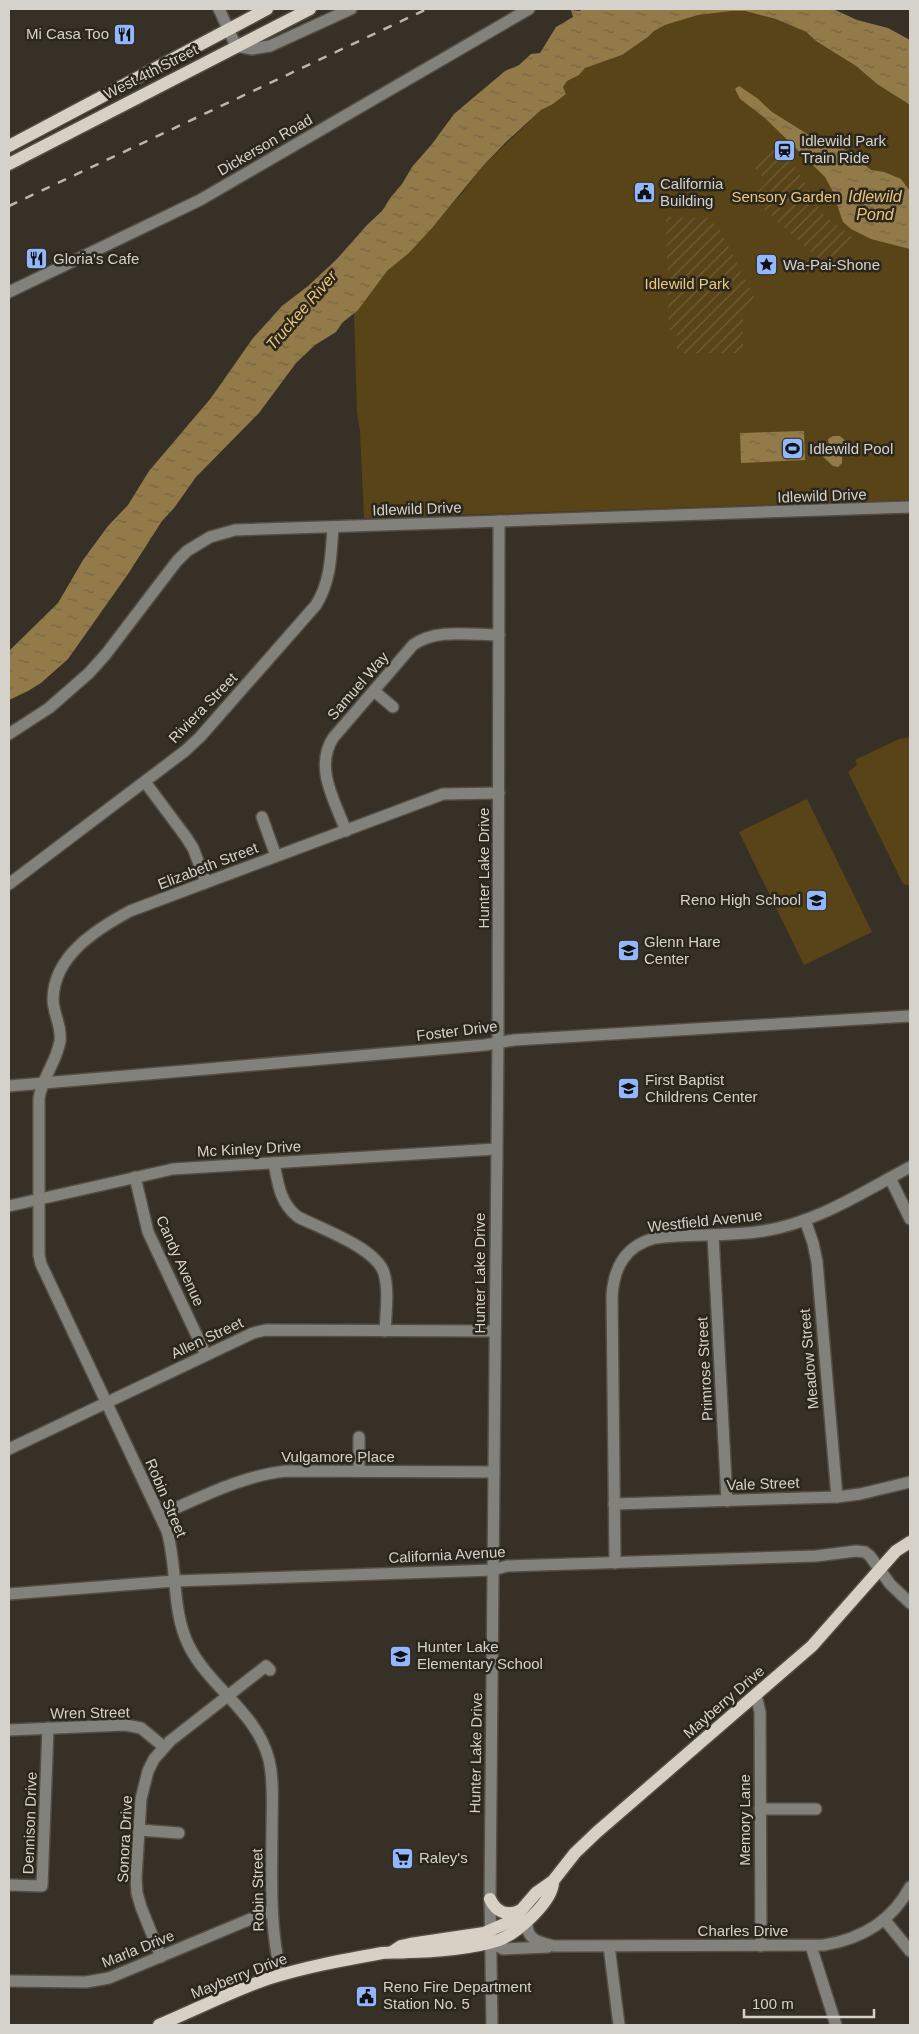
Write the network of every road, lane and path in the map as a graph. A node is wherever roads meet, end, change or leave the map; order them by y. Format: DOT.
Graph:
graph roads {
  1 [pos="219,9"];
  2 [pos="267,9"];
  3 [pos="310,9"];
  4 [pos="351,9"];
  5 [pos="529,9"];
  6 [pos="227,29"];
  7 [pos="236,46"];
  8 [pos="9,146"];
  9 [pos="9,164"];
  10 [pos="9,292"];
  11 [pos="910,508"];
  12 [pos="499,521"];
  13 [pos="333,527"];
  14 [pos="499,635"];
  15 [pos="374,691"];
  16 [pos="393,707"];
  17 [pos="9,734"];
  18 [pos="145,782"];
  19 [pos="499,793"];
  20 [pos="262,817"];
  21 [pos="346,830"];
  22 [pos="276,856"];
  23 [pos="206,882"];
  24 [pos="9,884"];
  25 [pos="910,1016"];
  26 [pos="498,1042"];
  27 [pos="43,1083"];
  28 [pos="9,1086"];
  29 [pos="496,1149"];
  30 [pos="274,1163"];
  31 [pos="910,1167"];
  32 [pos="135,1177"];
  33 [pos="890,1178"];
  34 [pos="39,1199"];
  35 [pos="9,1206"];
  36 [pos="805,1220"];
  37 [pos="910,1220"];
  38 [pos="713,1236"];
  39 [pos="386,1331"];
  40 [pos="495,1331"];
  41 [pos="206,1355"];
  42 [pos="106,1402"];
  43 [pos="359,1437"];
  44 [pos="9,1449"];
  45 [pos="359,1471"];
  46 [pos="494,1472"];
  47 [pos="910,1482"];
  48 [pos="837,1497"];
  49 [pos="727,1501"];
  50 [pos="614,1504"];
  51 [pos="160,1515"];
  52 [pos="910,1542"];
  53 [pos="615,1563"];
  54 [pos="493,1570"];
  55 [pos="879,1570"];
  56 [pos="174,1581"];
  57 [pos="9,1594"];
  58 [pos="910,1603"];
  59 [pos="270,1670"];
  60 [pos="756,1695"];
  61 [pos="228,1696"];
  62 [pos="48,1728"];
  63 [pos="9,1730"];
  64 [pos="164,1747"];
  65 [pos="760,1809"];
  66 [pos="816,1809"];
  67 [pos="139,1830"];
  68 [pos="179,1833"];
  69 [pos="9,1886"];
  70 [pos="910,1887"];
  71 [pos="490,1899"];
  72 [pos="272,1910"];
  73 [pos="525,1915"];
  74 [pos="884,1919"];
  75 [pos="490,1937"];
  76 [pos="554,1946"];
  77 [pos="608,1946"];
  78 [pos="761,1946"];
  79 [pos="811,1946"];
  80 [pos="910,1951"];
  81 [pos="161,1956"];
  82 [pos="281,1975"];
  83 [pos="9,1980"];
  84 [pos="159,2025"];
  85 [pos="492,2025"];
  86 [pos="619,2025"];
  87 [pos="836,2025"];
  1 -- 6 [label="street"];
  2 -- 6 [label="main road, West 4th Street"];
  3 -- 7 [label="main road, West 4th Street"];
  4 -- 7 [label="street"];
  5 -- 10 [label="street, Dickerson Road"];
  6 -- 7 [label="street"];
  6 -- 8 [label="main road, West 4th Street"];
  7 -- 9 [label="main road, West 4th Street"];
  11 -- 12 [label="street, Idlewild Drive"];
  12 -- 13 [label="street, Idlewild Drive"];
  12 -- 14 [label="street, Hunter Lake Drive"];
  13 -- 17 [label="street, Idlewild Drive"];
  13 -- 18 [label="street, Riviera Street"];
  14 -- 15 [label="street, Samuel Way"];
  14 -- 19 [label="street, Hunter Lake Drive"];
  15 -- 16 [label="street"];
  15 -- 21 [label="street, Samuel Way"];
  18 -- 23 [label="street"];
  18 -- 24 [label="street, Riviera Street"];
  19 -- 21 [label="street, Elizabeth Street"];
  19 -- 26 [label="street, Hunter Lake Drive"];
  20 -- 22 [label="street"];
  21 -- 22 [label="street, Elizabeth Street"];
  22 -- 23 [label="street, Elizabeth Street"];
  23 -- 27 [label="street, Elizabeth Street"];
  25 -- 26 [label="street, Foster Drive"];
  26 -- 27 [label="street, Foster Drive"];
  26 -- 29 [label="street, Hunter Lake Drive"];
  27 -- 28 [label="street, Foster Drive"];
  27 -- 34 [label="street, Robin Street"];
  29 -- 30 [label="street, Mc Kinley Drive"];
  29 -- 40 [label="street, Hunter Lake Drive"];
  30 -- 32 [label="street, Mc Kinley Drive"];
  30 -- 39 [label="street"];
  31 -- 33 [label="street, Westfield Avenue"];
  32 -- 34 [label="street, Mc Kinley Drive"];
  32 -- 41 [label="street, Candy Avenue"];
  33 -- 36 [label="street, Westfield Avenue"];
  33 -- 37 [label="street"];
  34 -- 35 [label="street, Mc Kinley Drive"];
  34 -- 42 [label="street, Robin Street"];
  36 -- 38 [label="street, Westfield Avenue"];
  36 -- 48 [label="street, Meadow Street"];
  38 -- 49 [label="street, Primrose Street"];
  38 -- 50 [label="street, Westfield Avenue"];
  39 -- 40 [label="street, Allen Street"];
  39 -- 41 [label="street, Allen Street"];
  40 -- 46 [label="street, Hunter Lake Drive"];
  41 -- 42 [label="street, Allen Street"];
  42 -- 44 [label="street, Allen Street"];
  42 -- 51 [label="street, Robin Street"];
  43 -- 45 [label="street"];
  45 -- 46 [label="street, Vulgamore Place"];
  45 -- 51 [label="street, Vulgamore Place"];
  46 -- 54 [label="street, Hunter Lake Drive"];
  47 -- 48 [label="street, Vale Street"];
  48 -- 49 [label="street, Vale Street"];
  49 -- 50 [label="street, Vale Street"];
  50 -- 53 [label="street, Westfield Avenue"];
  51 -- 56 [label="street, Robin Street"];
  52 -- 55 [label="main road, Mayberry Drive"];
  53 -- 54 [label="street, California Avenue"];
  53 -- 55 [label="street, California Avenue"];
  54 -- 56 [label="street, California Avenue"];
  54 -- 71 [label="street, Hunter Lake Drive"];
  55 -- 58 [label="street"];
  55 -- 60 [label="main road, Mayberry Drive"];
  56 -- 57 [label="street, California Avenue"];
  56 -- 61 [label="street, Robin Street"];
  59 -- 61 [label="street, Sonora Drive"];
  60 -- 65 [label="street, Memory Lane"];
  60 -- 73 [label="main road, Mayberry Drive"];
  61 -- 64 [label="street, Sonora Drive"];
  61 -- 72 [label="street, Robin Street"];
  62 -- 63 [label="street, Wren Street"];
  62 -- 64 [label="street, Wren Street"];
  62 -- 69 [label="street, Dennison Drive"];
  64 -- 67 [label="street, Sonora Drive"];
  65 -- 66 [label="street"];
  65 -- 78 [label="street, Memory Lane"];
  67 -- 68 [label="street"];
  67 -- 81 [label="street, Sonora Drive"];
  70 -- 74 [label="street, Charles Drive"];
  71 -- 73 [label="main road"];
  71 -- 75 [label="street, Hunter Lake Drive"];
  72 -- 81 [label="street, Marla Drive"];
  72 -- 82 [label="street, Robin Street"];
  73 -- 75 [label="main road, Mayberry Drive"];
  73 -- 76 [label="street, Charles Drive"];
  74 -- 79 [label="street, Charles Drive"];
  74 -- 80 [label="street"];
  75 -- 76 [label="street, Charles Drive"];
  75 -- 82 [label="main road, Mayberry Drive"];
  75 -- 85 [label="street, Hunter Lake Drive"];
  76 -- 77 [label="street, Charles Drive"];
  77 -- 78 [label="street, Charles Drive"];
  77 -- 86 [label="street"];
  78 -- 79 [label="street, Charles Drive"];
  79 -- 87 [label="street"];
  81 -- 83 [label="street, Marla Drive"];
  82 -- 84 [label="main road, Mayberry Drive"];
}
